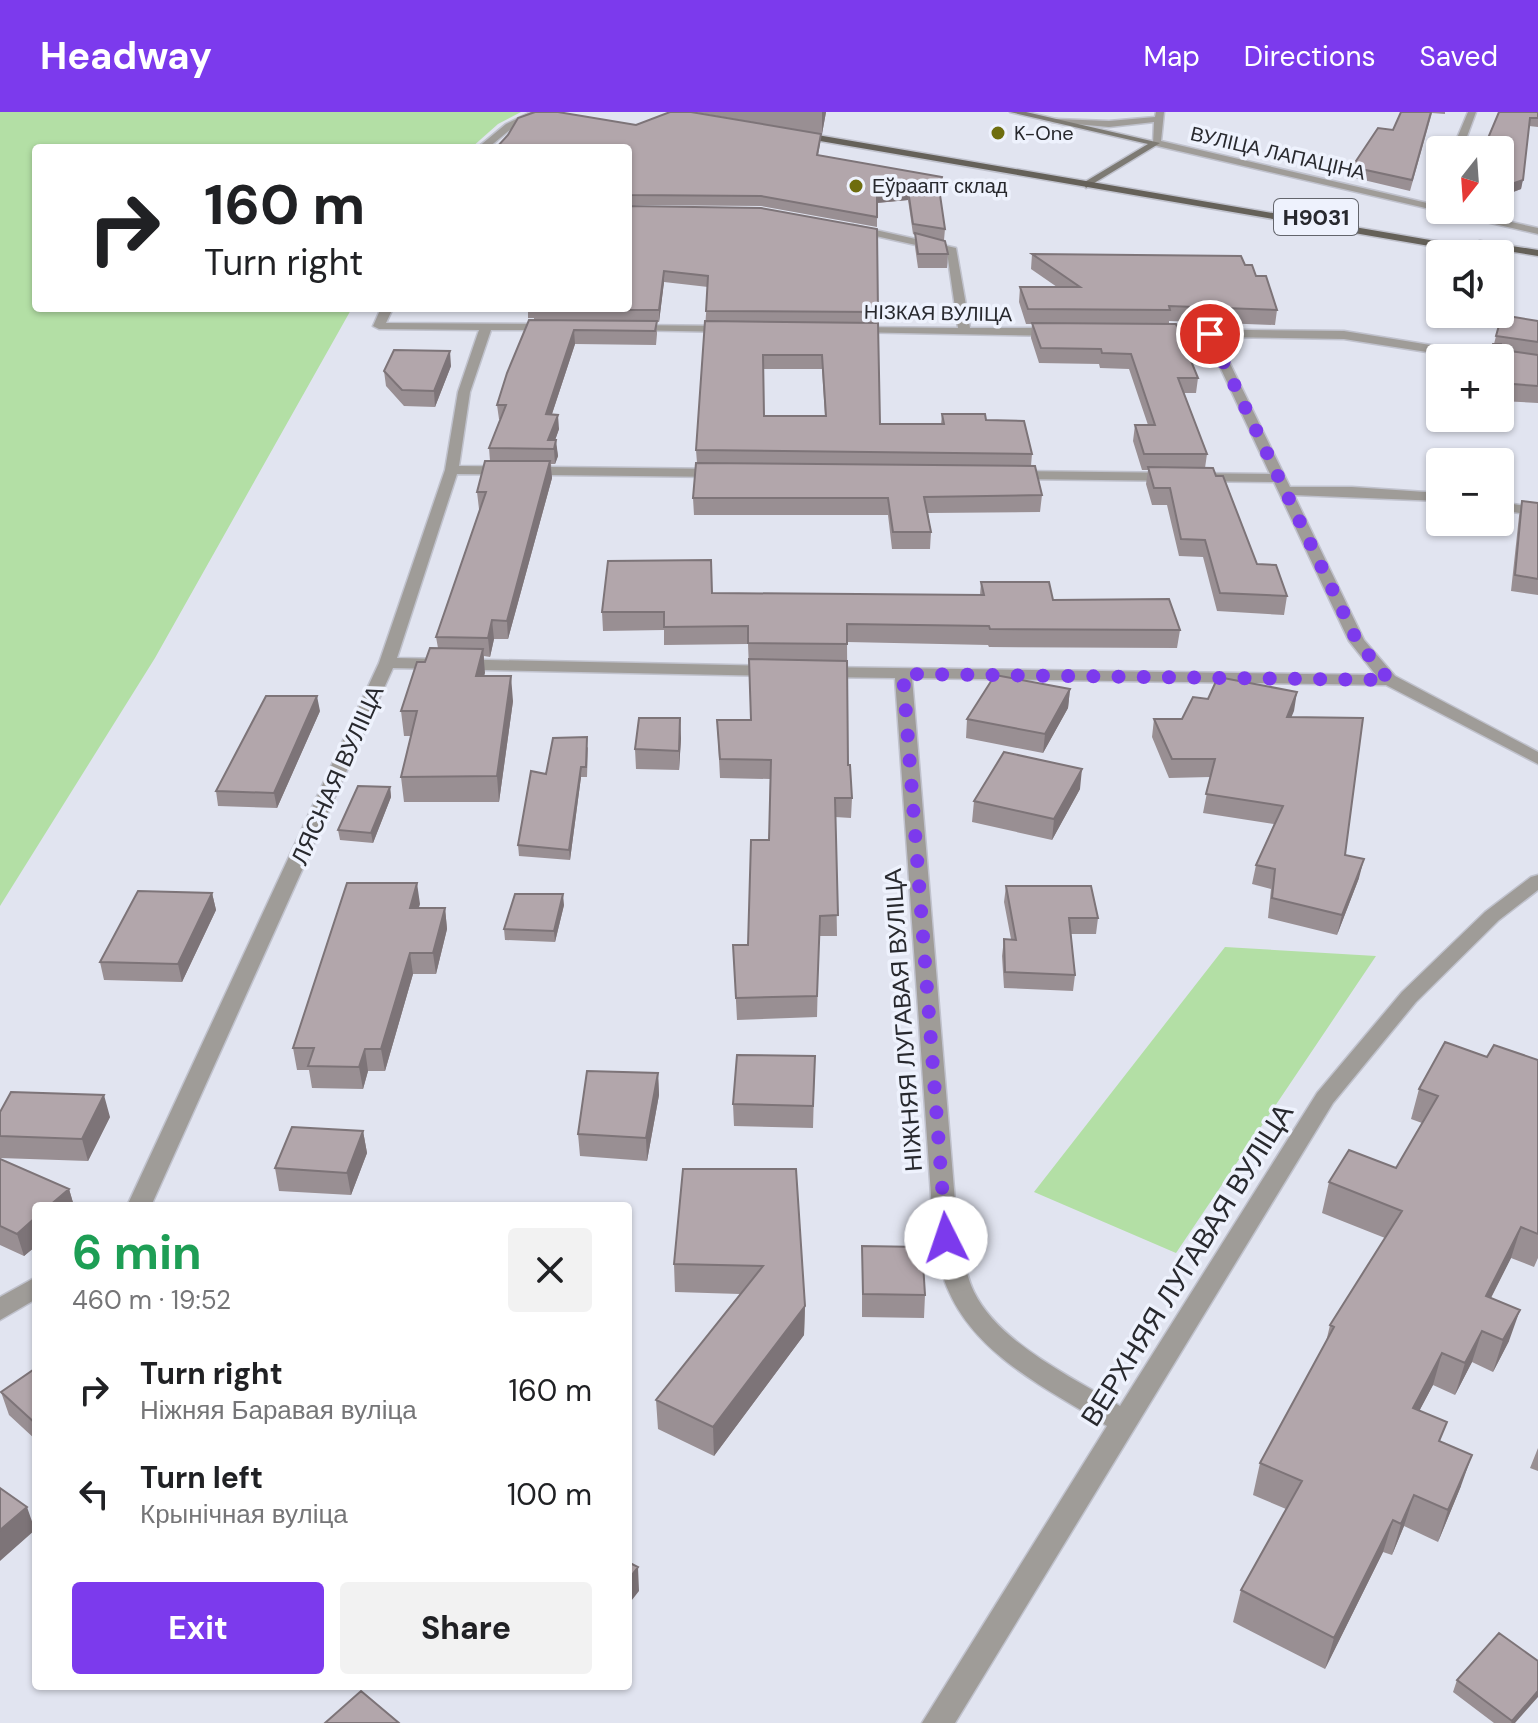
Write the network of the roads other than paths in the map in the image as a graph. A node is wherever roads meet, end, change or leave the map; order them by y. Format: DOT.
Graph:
graph roads {
  1 [pos="538,112"];
  2 [pos="1014,112"];
  3 [pos="1472,112"];
  4 [pos="1160,115"];
  5 [pos="1056,122"];
  6 [pos="783,132"];
  7 [pos="1463,136"];
  8 [pos="1156,143"];
  9 [pos="487,144"];
  10 [pos="1090,182"];
  11 [pos="1426,206"];
  12 [pos="1506,224"];
  13 [pos="841,226"];
  14 [pos="1538,231"];
  15 [pos="1426,242"];
  16 [pos="1538,253"];
  17 [pos="1514,257"];
  18 [pos="1538,261"];
  19 [pos="385,312"];
  20 [pos="486,327"];
  21 [pos="560,327"];
  22 [pos="618,328"];
  23 [pos="742,329"];
  24 [pos="838,330"];
  25 [pos="965,332"];
  26 [pos="1073,333"];
  27 [pos="1135,333"];
  28 [pos="1210,334"];
  29 [pos="1426,348"];
  30 [pos="452,470"];
  31 [pos="738,473"];
  32 [pos="992,475"];
  33 [pos="1281,485"];
  34 [pos="1426,496"];
  35 [pos="1514,508"];
  36 [pos="1538,512"];
  37 [pos="387,663"];
  38 [pos="903,674"];
  39 [pos="1389,680"];
  40 [pos="1538,759"];
  41 [pos="1538,881"];
  42 [pos="141,1202"];
  43 [pos="32,1289"];
  44 [pos="0,1310"];
  45 [pos="1125,1423"];
  46 [pos="938,1723"];
  1 -- 9 [label="street"];
  2 -- 5 [label="main road, ВУЛІЦА ЛАПАЦІНА"];
  3 -- 7 [label="street"];
  4 -- 5 [label="street"];
  4 -- 8 [label="street"];
  5 -- 8 [label="main road, ВУЛІЦА ЛАПАЦІНА"];
  6 -- 10 [label="main road, Н9031"];
  8 -- 10 [label="main road"];
  8 -- 11 [label="street, ВУЛІЦА ЛАПАЦІНА"];
  10 -- 15 [label="main road, Н9031"];
  10 -- 16 [label="main road, Н9031"];
  12 -- 14 [label="street, ВУЛІЦА ЛАПАЦІНА"];
  13 -- 25 [label="street"];
  17 -- 18 [label="main road"];
  19 -- 20 [label="street"];
  20 -- 21 [label="street"];
  20 -- 30 [label="street, ЛЯСНАЯ ВУЛІЦА"];
  22 -- 23 [label="street"];
  24 -- 25 [label="street, НІЗКАЯ ВУЛІЦА"];
  25 -- 26 [label="street, НІЗКАЯ ВУЛІЦА"];
  27 -- 28 [label="street"];
  28 -- 29 [label="street"];
  28 -- 33 [label="street"];
  30 -- 31 [label="street"];
  30 -- 37 [label="street, ЛЯСНАЯ ВУЛІЦА"];
  32 -- 33 [label="street"];
  33 -- 34 [label="street"];
  33 -- 39 [label="street"];
  35 -- 36 [label="street"];
  37 -- 38 [label="street"];
  37 -- 42 [label="street, ЛЯСНАЯ ВУЛІЦА"];
  38 -- 39 [label="street"];
  38 -- 45 [label="street, НІЖНЯЯ ЛУГАВАЯ ВУЛІЦА"];
  39 -- 40 [label="street"];
  41 -- 45 [label="street, ВЕРХНЯЯ ЛУГАВАЯ ВУЛІЦА"];
  43 -- 44 [label="street"];
  45 -- 46 [label="street, ВЕРХНЯЯ ЛУГАВАЯ ВУЛІЦА"];
}
